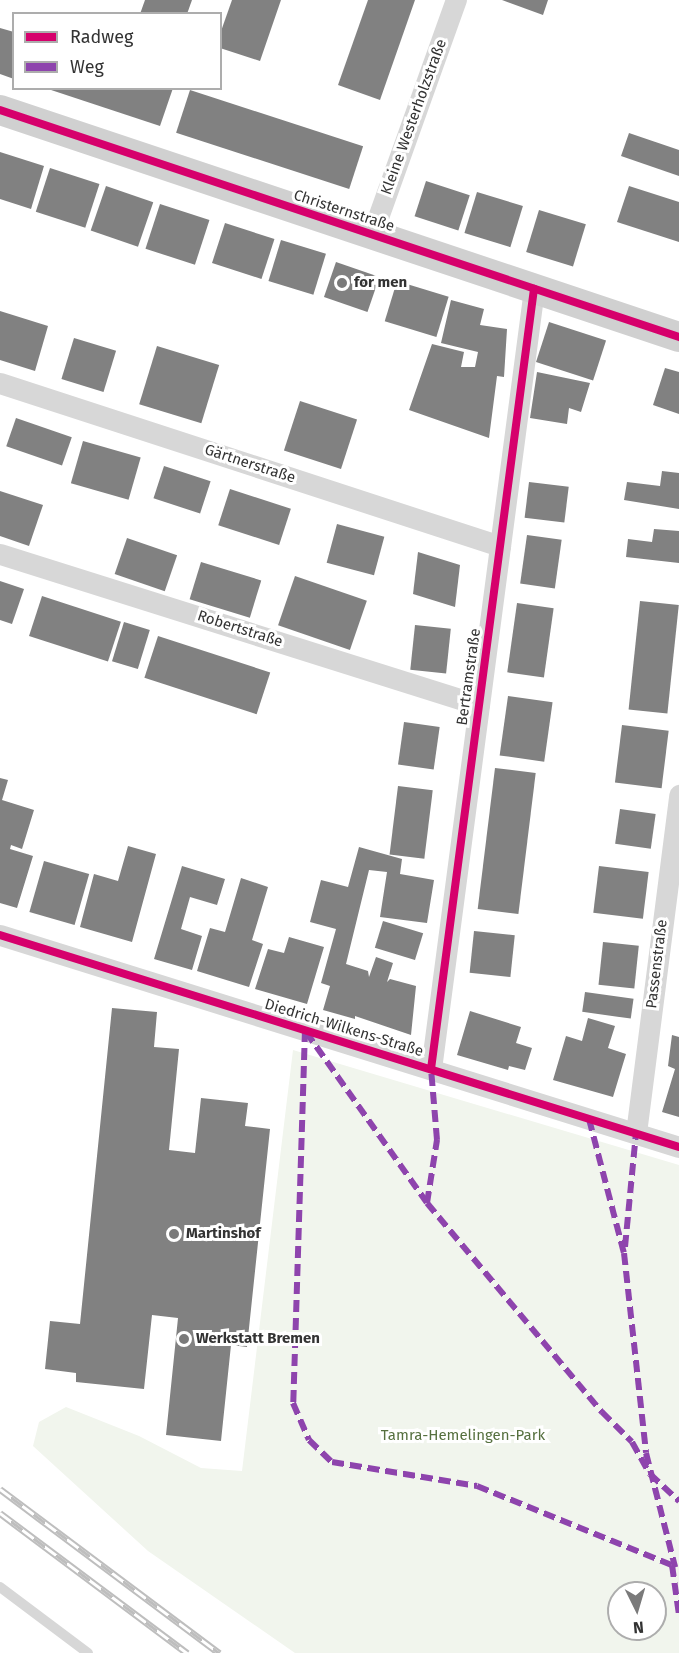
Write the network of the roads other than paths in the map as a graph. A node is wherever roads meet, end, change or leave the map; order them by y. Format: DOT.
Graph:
graph roads {
  1 [pos="456,0"];
  2 [pos="0,110"];
  3 [pos="372,234"];
  4 [pos="534,289"];
  5 [pos="679,337"];
  6 [pos="0,383"];
  7 [pos="500,546"];
  8 [pos="0,554"];
  9 [pos="479,705"];
  10 [pos="679,795"];
  11 [pos="0,935"];
  12 [pos="430,1069"];
  13 [pos="636,1133"];
  14 [pos="679,1147"];
  15 [pos="0,1587"];
  16 [pos="88,1653"];
  1 -- 3 [label="street, Kleine Westerholzstraße"];
  2 -- 3 [label="street, Christernstraße"];
  3 -- 4 [label="street, Christernstraße"];
  4 -- 5 [label="street, Christernstraße"];
  4 -- 7 [label="street, Bertramstraße"];
  6 -- 7 [label="street, Gärtnerstraße"];
  7 -- 9 [label="street, Bertramstraße"];
  8 -- 9 [label="street, Robertstraße"];
  9 -- 12 [label="street, Bertramstraße"];
  10 -- 13 [label="street, Passenstraße"];
  11 -- 12 [label="street, Diedrich-Wilkens-Straße"];
  12 -- 13 [label="street, Diedrich-Wilkens-Straße"];
  13 -- 14 [label="street, Diedrich-Wilkens-Straße"];
  15 -- 16 [label="lane"];
}
